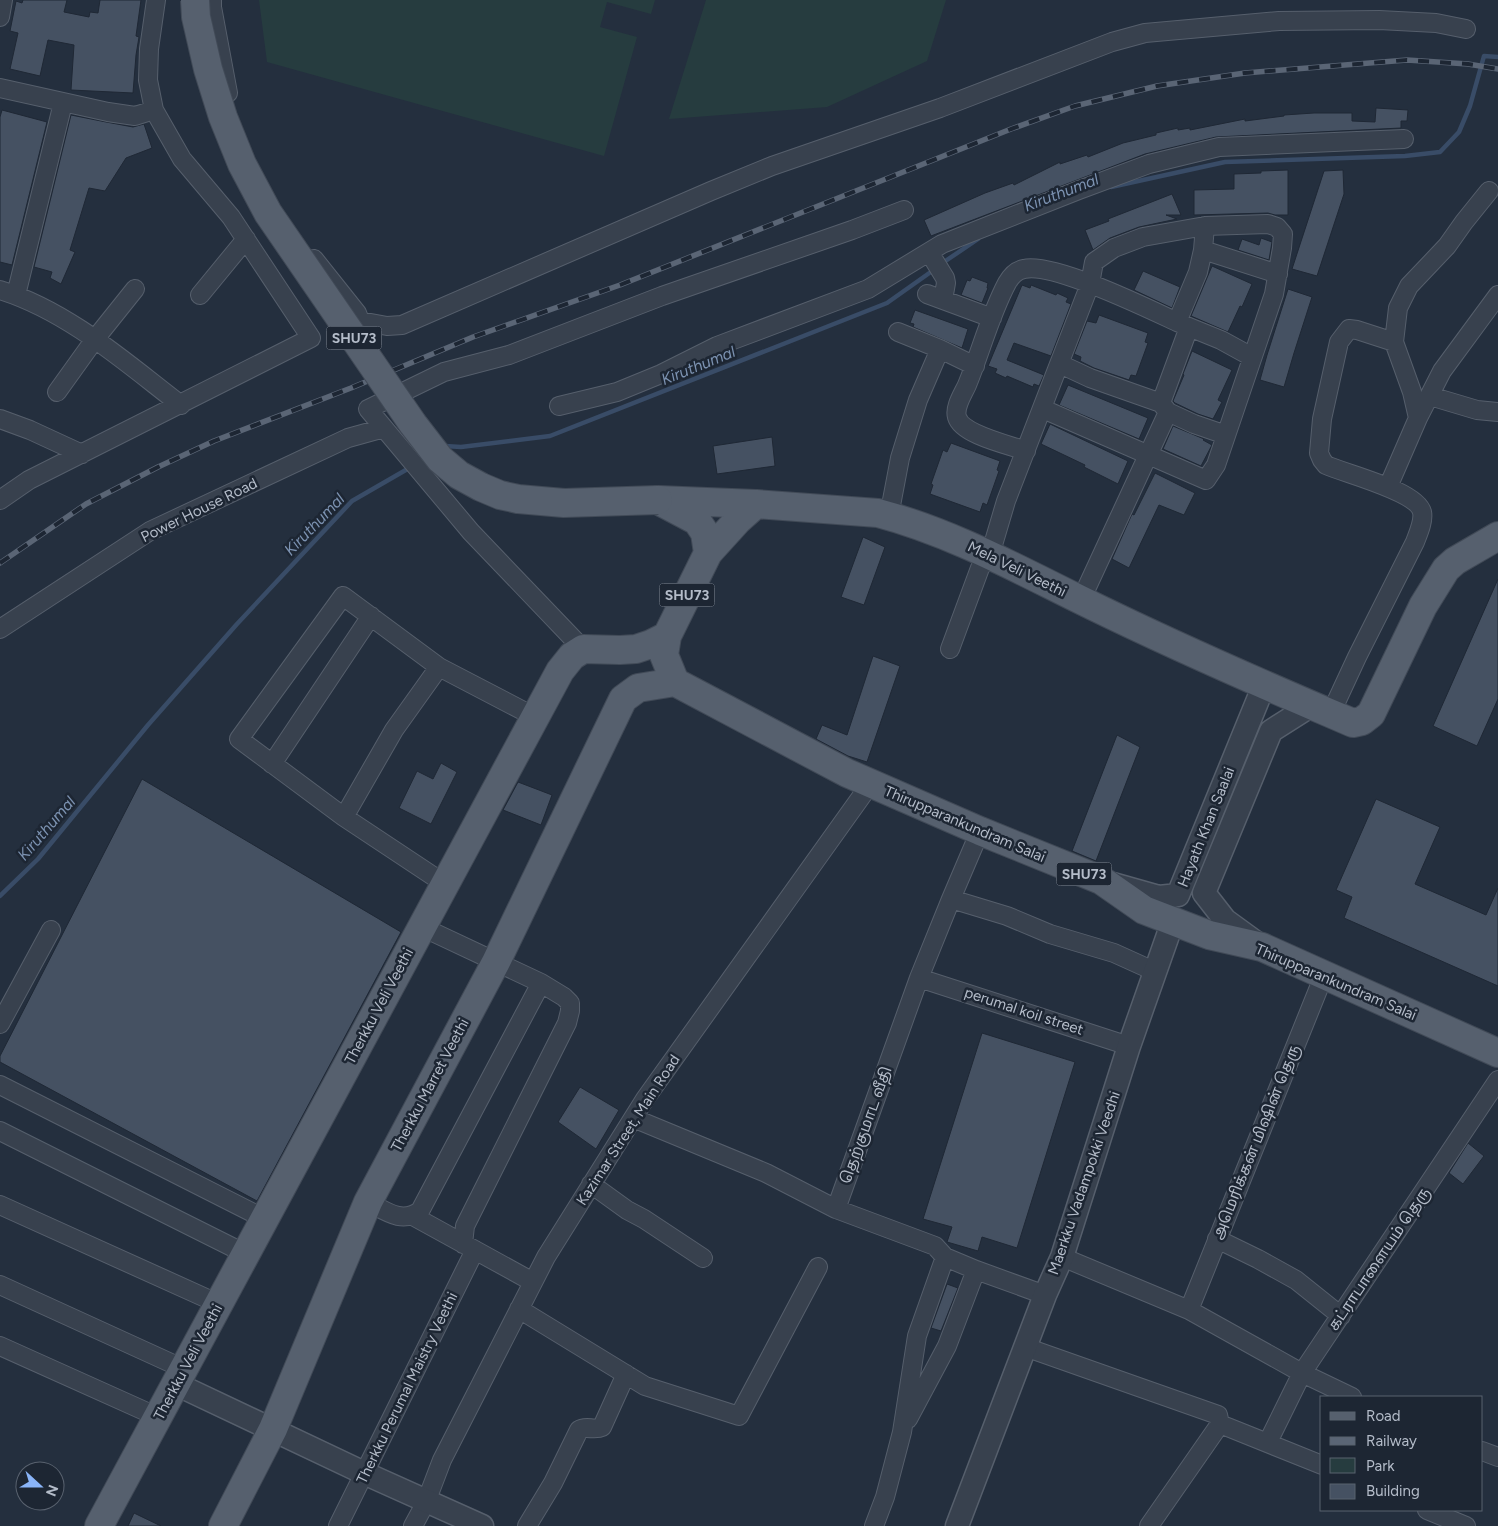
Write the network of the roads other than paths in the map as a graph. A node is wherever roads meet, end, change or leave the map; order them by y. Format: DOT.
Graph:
graph roads {
  1 [pos="3,0"];
  2 [pos="156,0"];
  3 [pos="195,0"];
  4 [pos="212,0"];
  5 [pos="0,17"];
  6 [pos="1466,28"];
  7 [pos="0,88"];
  8 [pos="63,103"];
  9 [pos="154,110"];
  10 [pos="1404,139"];
  11 [pos="1489,191"];
  12 [pos="904,210"];
  13 [pos="1205,226"];
  14 [pos="246,239"];
  15 [pos="1203,250"];
  16 [pos="929,252"];
  17 [pos="1278,274"];
  18 [pos="1090,284"];
  19 [pos="135,289"];
  20 [pos="8,293"];
  21 [pos="200,294"];
  22 [pos="1498,295"];
  23 [pos="992,318"];
  24 [pos="1183,325"];
  25 [pos="898,332"];
  26 [pos="95,339"];
  27 [pos="1394,342"];
  28 [pos="940,349"];
  29 [pos="1252,357"];
  30 [pos="1060,364"];
  31 [pos="975,366"];
  32 [pos="57,392"];
  33 [pos="1430,396"];
  34 [pos="181,404"];
  35 [pos="559,406"];
  36 [pos="1164,407"];
  37 [pos="1043,409"];
  38 [pos="1498,412"];
  39 [pos="1418,418"];
  40 [pos="0,419"];
  41 [pos="384,428"];
  42 [pos="1226,435"];
  43 [pos="1026,450"];
  44 [pos="82,454"];
  45 [pos="1148,454"];
  46 [pos="1388,487"];
  47 [pos="0,500"];
  48 [pos="658,500"];
  49 [pos="756,504"];
  50 [pos="889,516"];
  51 [pos="1498,536"];
  52 [pos="708,554"];
  53 [pos="990,555"];
  54 [pos="1081,600"];
  55 [pos="371,616"];
  56 [pos="0,629"];
  57 [pos="666,636"];
  58 [pos="583,649"];
  59 [pos="950,649"];
  60 [pos="609,650"];
  61 [pos="439,667"];
  62 [pos="674,682"];
  63 [pos="1264,685"];
  64 [pos="623,699"];
  65 [pos="1332,714"];
  66 [pos="535,717"];
  67 [pos="272,764"];
  68 [pos="871,784"];
  69 [pos="344,817"];
  70 [pos="980,831"];
  71 [pos="1101,880"];
  72 [pos="445,884"];
  73 [pos="951,899"];
  74 [pos="1173,921"];
  75 [pos="422,927"];
  76 [pos="51,930"];
  77 [pos="1262,947"];
  78 [pos="496,962"];
  79 [pos="1156,972"];
  80 [pos="1324,974"];
  81 [pos="919,978"];
  82 [pos="541,983"];
  83 [pos="0,1024"];
  84 [pos="1129,1046"];
  85 [pos="1498,1053"];
  86 [pos="1498,1080"];
  87 [pos="0,1085"];
  88 [pos="633,1118"];
  89 [pos="0,1131"];
  90 [pos="591,1184"];
  91 [pos="368,1202"];
  92 [pos="0,1205"];
  93 [pos="836,1209"];
  94 [pos="413,1216"];
  95 [pos="264,1219"];
  96 [pos="1217,1239"];
  97 [pos="469,1247"];
  98 [pos="246,1254"];
  99 [pos="945,1256"];
  100 [pos="1062,1257"];
  101 [pos="703,1258"];
  102 [pos="818,1267"];
  103 [pos="976,1270"];
  104 [pos="533,1282"];
  105 [pos="0,1285"];
  106 [pos="1045,1295"];
  107 [pos="219,1304"];
  108 [pos="519,1309"];
  109 [pos="1189,1310"];
  110 [pos="1340,1316"];
  111 [pos="0,1346"];
  112 [pos="1025,1347"];
  113 [pos="1302,1373"];
  114 [pos="626,1374"];
  115 [pos="180,1376"];
  116 [pos="1350,1396"];
  117 [pos="158,1417"];
  118 [pos="1220,1424"];
  119 [pos="273,1429"];
  120 [pos="902,1432"];
  121 [pos="1268,1442"];
  122 [pos="1483,1451"];
  123 [pos="1498,1457"];
  124 [pos="1320,1464"];
  125 [pos="364,1474"];
  126 [pos="426,1502"];
  127 [pos="1429,1511"];
  128 [pos="99,1526"];
  129 [pos="223,1526"];
  130 [pos="338,1526"];
  131 [pos="413,1526"];
  132 [pos="482,1526"];
  133 [pos="527,1526"];
  134 [pos="874,1526"];
  135 [pos="956,1526"];
  136 [pos="1149,1526"];
  137 [pos="1466,1526"];
  1 -- 5 [label="street"];
  2 -- 9 [label="street"];
  3 -- 48 [label="main road, SHU73, bridge"];
  4 -- 6 [label="street"];
  7 -- 8 [label="street"];
  8 -- 9 [label="street"];
  8 -- 20 [label="street"];
  9 -- 14 [label="street"];
  10 -- 16 [label="street"];
  11 -- 27 [label="street"];
  12 -- 41 [label="street"];
  13 -- 15 [label="street"];
  13 -- 17 [label="street"];
  13 -- 18 [label="street"];
  14 -- 21 [label="street"];
  14 -- 34 [label="street"];
  15 -- 17 [label="street"];
  15 -- 24 [label="street"];
  16 -- 23 [label="street"];
  16 -- 35 [label="street"];
  17 -- 29 [label="street"];
  18 -- 23 [label="street"];
  18 -- 24 [label="street"];
  18 -- 30 [label="street"];
  19 -- 26 [label="street"];
  20 -- 26 [label="street"];
  22 -- 33 [label="street"];
  23 -- 31 [label="street"];
  24 -- 29 [label="street"];
  24 -- 36 [label="street"];
  25 -- 28 [label="street"];
  26 -- 32 [label="street"];
  26 -- 34 [label="street"];
  27 -- 39 [label="street"];
  27 -- 46 [label="street"];
  28 -- 31 [label="street"];
  28 -- 50 [label="street"];
  29 -- 42 [label="street"];
  30 -- 36 [label="street"];
  30 -- 37 [label="street"];
  31 -- 43 [label="street"];
  33 -- 38 [label="street"];
  33 -- 39 [label="street"];
  34 -- 44 [label="street"];
  36 -- 42 [label="street"];
  36 -- 45 [label="street"];
  37 -- 43 [label="street"];
  37 -- 45 [label="street"];
  39 -- 46 [label="street"];
  40 -- 44 [label="street"];
  41 -- 56 [label="street, Power House Road"];
  41 -- 58 [label="street"];
  42 -- 45 [label="street"];
  43 -- 53 [label="street"];
  44 -- 47 [label="street"];
  45 -- 54 [label="street"];
  46 -- 65 [label="street"];
  48 -- 49 [label="main road, Mela Veli Veethi"];
  48 -- 52 [label="main road, SHU73"];
  49 -- 50 [label="main road, Mela Veli Veethi"];
  49 -- 52 [label="main road"];
  50 -- 53 [label="main road, Mela Veli Veethi"];
  51 -- 65 [label="main road"];
  52 -- 57 [label="main road, SHU73"];
  53 -- 54 [label="main road, Mela Veli Veethi"];
  53 -- 59 [label="street"];
  54 -- 63 [label="main road, Mela Veli Veethi"];
  55 -- 61 [label="street"];
  55 -- 67 [label="street"];
  55 -- 67 [label="street"];
  57 -- 60 [label="main road"];
  57 -- 62 [label="main road, SHU73"];
  58 -- 60 [label="main road"];
  58 -- 66 [label="main road, Therkku Veli Veethi"];
  60 -- 64 [label="main road, Therkku Marret Veethi"];
  61 -- 66 [label="street"];
  61 -- 69 [label="street"];
  62 -- 64 [label="main road"];
  62 -- 68 [label="main road, Thirupparankundram Salai / SHU73"];
  63 -- 65 [label="main road, Mela Veli Veethi"];
  63 -- 71 [label="street, Hayath Khan Saalai"];
  64 -- 78 [label="main road, Therkku Marret Veethi"];
  65 -- 77 [label="street, Hayath Khan Saalai"];
  66 -- 72 [label="main road, Therkku Veli Veethi"];
  67 -- 69 [label="street"];
  68 -- 70 [label="main road, Thirupparankundram Salai / SHU73"];
  68 -- 88 [label="street, Kazimar Street, Main Road"];
  69 -- 72 [label="street"];
  70 -- 71 [label="main road, Thirupparankundram Salai / SHU73"];
  70 -- 73 [label="street, தெற்குமாட வீதி"];
  71 -- 74 [label="main road, Thirupparankundram Salai / SHU73"];
  72 -- 75 [label="main road, Therkku Veli Veethi"];
  73 -- 79 [label="street"];
  73 -- 81 [label="street, தெற்குமாட வீதி"];
  74 -- 77 [label="main road, Thirupparankundram Salai / SHU73"];
  74 -- 79 [label="street, Maerkku Vadampokki Veedhi"];
  75 -- 78 [label="street"];
  75 -- 95 [label="main road, Therkku Veli Veethi"];
  76 -- 83 [label="street"];
  77 -- 80 [label="main road, Thirupparankundram Salai / SHU73"];
  78 -- 82 [label="street"];
  78 -- 91 [label="main road, Therkku Marret Veethi"];
  79 -- 84 [label="street, Maerkku Vadampokki Veedhi"];
  80 -- 85 [label="main road, Thirupparankundram Salai / SHU73"];
  80 -- 96 [label="street, அமெரிக்கன் மிஷின் தெரு"];
  81 -- 84 [label="street, perumal koil street"];
  81 -- 93 [label="street, தெற்குமாட வீதி"];
  82 -- 94 [label="street"];
  82 -- 97 [label="street, Therkku Perumal Maistry Veethi"];
  84 -- 100 [label="street, Maerkku Vadampokki Veedhi"];
  86 -- 110 [label="street, கட்ராபாளையம் தெரு"];
  87 -- 95 [label="street"];
  88 -- 90 [label="street, Kazimar Street, Main Road"];
  88 -- 93 [label="street"];
  89 -- 98 [label="street"];
  90 -- 101 [label="street"];
  90 -- 104 [label="street, Kazimar Street, Main Road"];
  91 -- 94 [label="street"];
  91 -- 119 [label="main road, Therkku Marret Veethi"];
  92 -- 107 [label="street"];
  93 -- 99 [label="street"];
  94 -- 97 [label="street"];
  95 -- 98 [label="main road, Therkku Veli Veethi"];
  96 -- 109 [label="street, அமெரிக்கன் மிஷின் தெரு"];
  96 -- 110 [label="street"];
  97 -- 104 [label="street"];
  97 -- 125 [label="street, Therkku Perumal Maistry Veethi"];
  98 -- 107 [label="main road, Therkku Veli Veethi"];
  99 -- 103 [label="street"];
  99 -- 120 [label="street"];
  100 -- 106 [label="street, Maerkku Vadampokki Veedhi"];
  100 -- 109 [label="street"];
  102 -- 114 [label="street"];
  103 -- 106 [label="street"];
  103 -- 120 [label="street"];
  104 -- 108 [label="street, Kazimar Street, Main Road"];
  105 -- 115 [label="street"];
  106 -- 112 [label="street, Maerkku Vadampokki Veedhi"];
  107 -- 115 [label="main road, Therkku Veli Veethi"];
  108 -- 114 [label="street"];
  108 -- 126 [label="street, Kazimar Street, Main Road"];
  109 -- 113 [label="street"];
  110 -- 113 [label="street, கட்ராபாளையம் தெரு"];
  111 -- 117 [label="street"];
  112 -- 118 [label="street"];
  112 -- 135 [label="street, Maerkku Vadampokki Veedhi"];
  113 -- 116 [label="street"];
  113 -- 121 [label="street, கட்ராபாளையம் தெரு"];
  114 -- 133 [label="street"];
  115 -- 117 [label="main road, Therkku Veli Veethi"];
  115 -- 119 [label="street"];
  117 -- 128 [label="main road, Therkku Veli Veethi"];
  118 -- 121 [label="street"];
  118 -- 136 [label="street"];
  119 -- 125 [label="street"];
  119 -- 129 [label="main road, Therkku Marret Veethi"];
  120 -- 134 [label="street"];
  121 -- 124 [label="street"];
  122 -- 123 [label="street"];
  125 -- 126 [label="street"];
  125 -- 130 [label="street, Therkku Perumal Maistry Veethi"];
  126 -- 131 [label="street, Kazimar Street, Main Road"];
  126 -- 132 [label="street"];
  127 -- 137 [label="street"];
}
